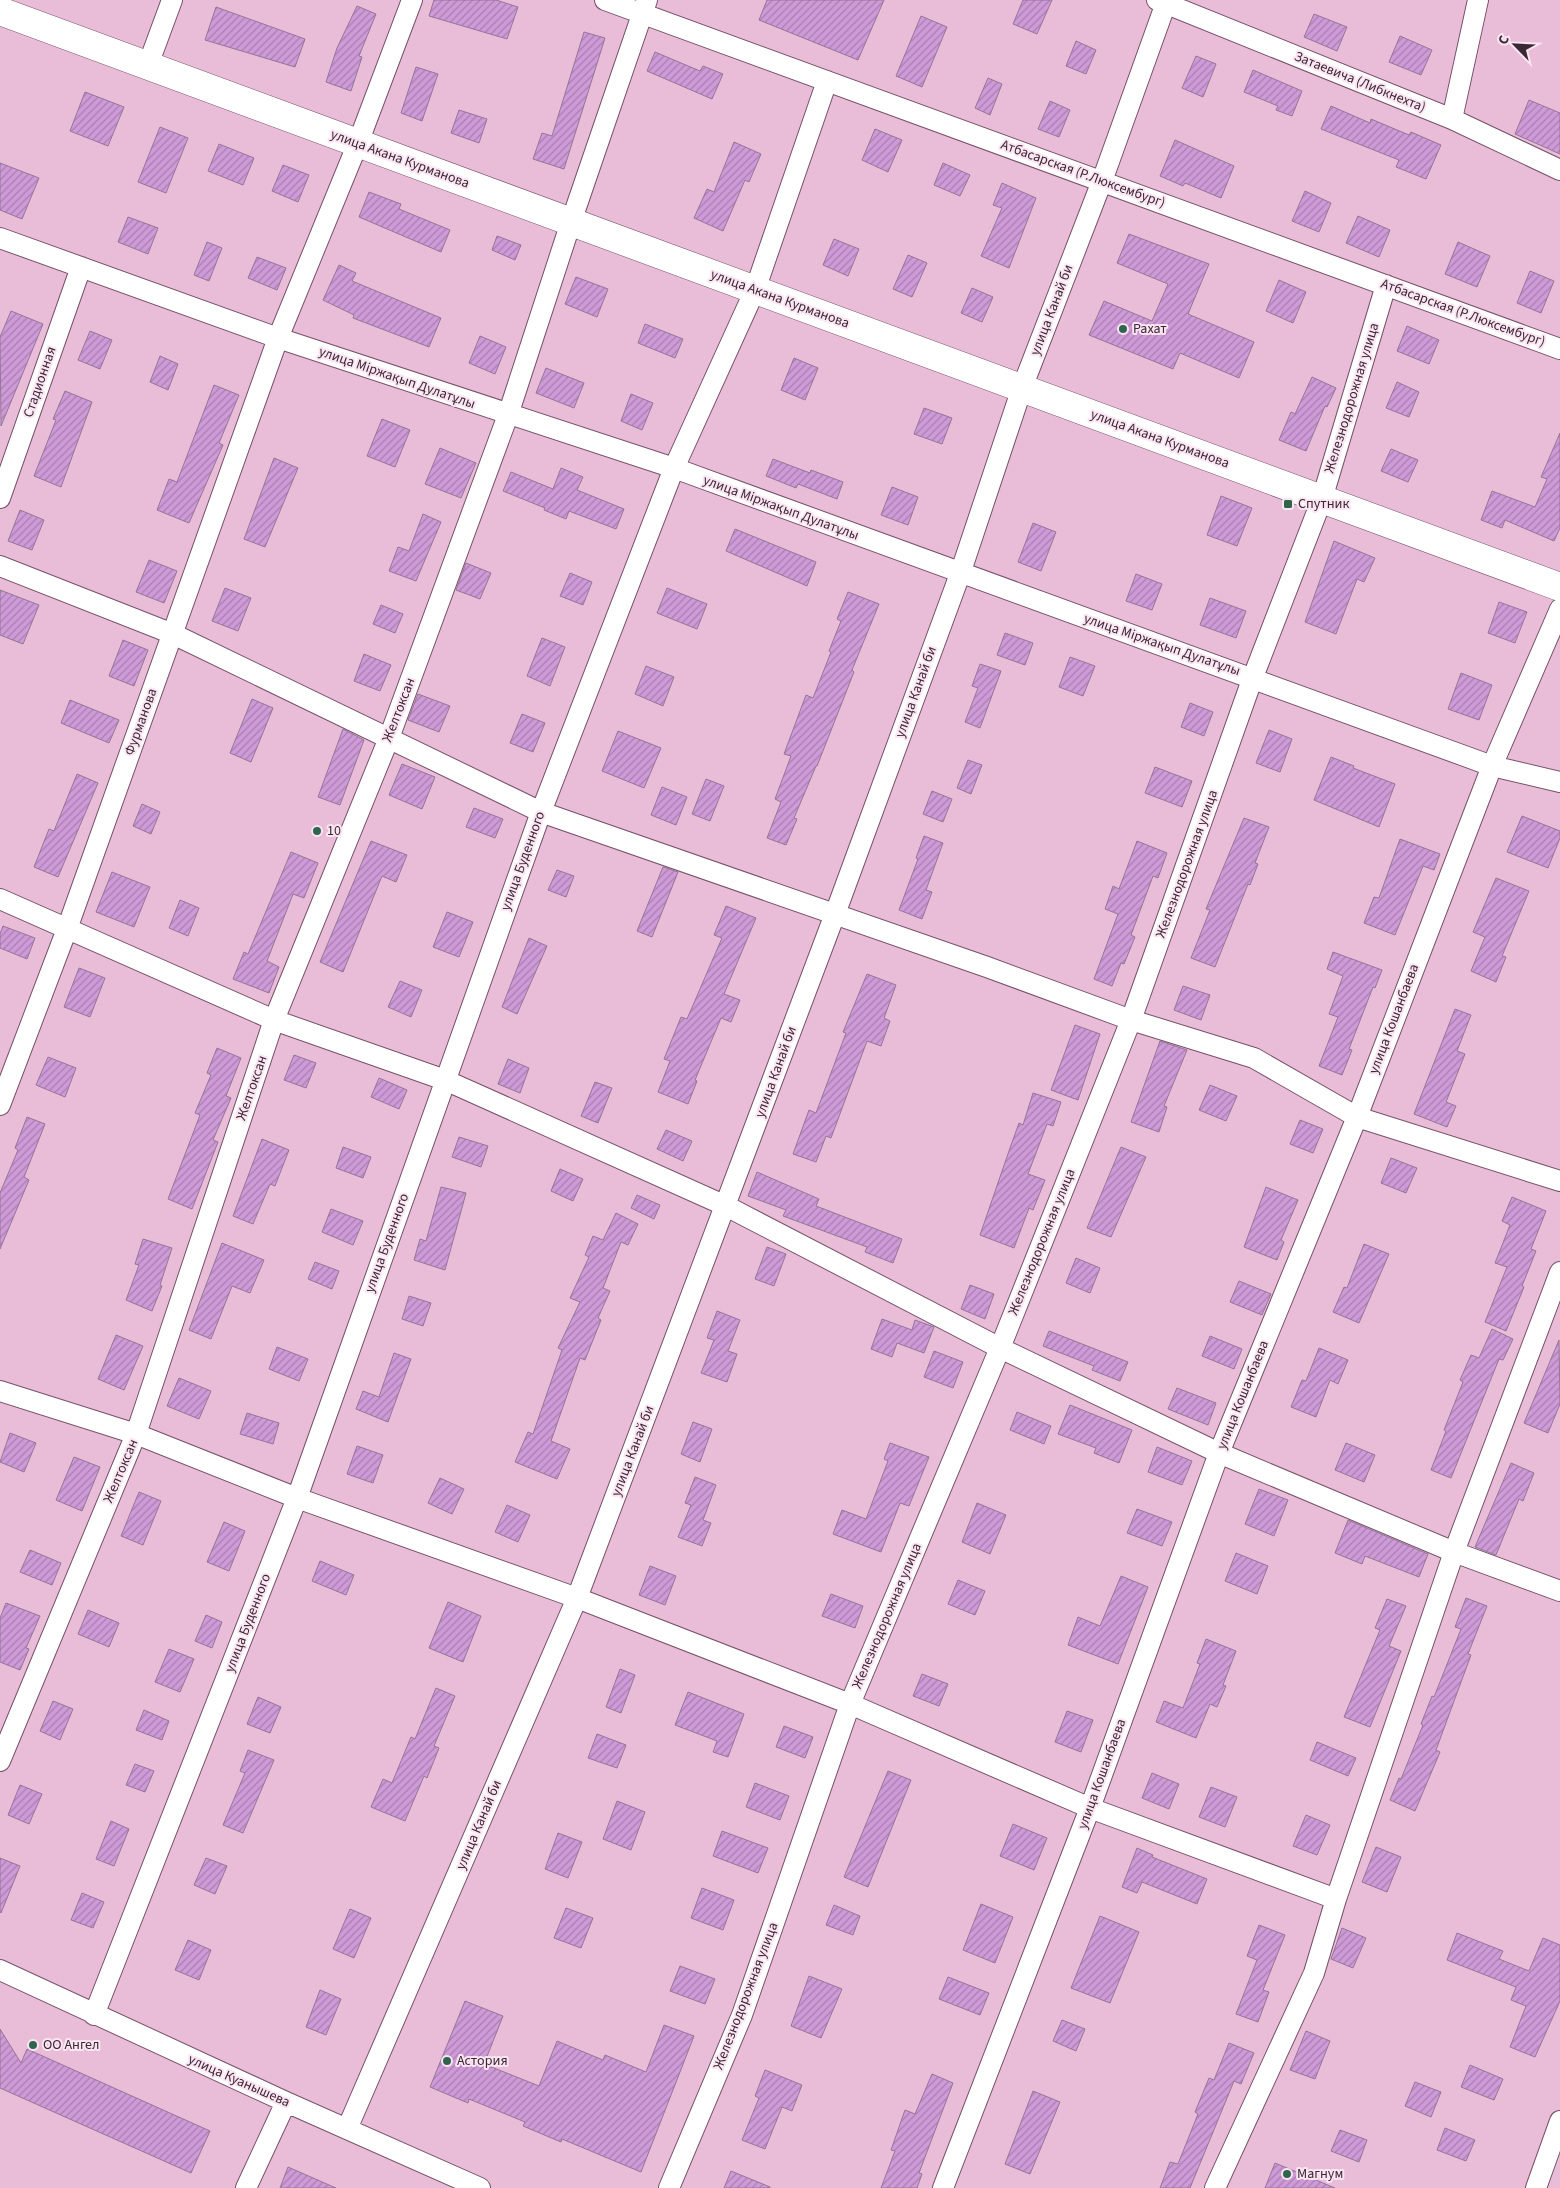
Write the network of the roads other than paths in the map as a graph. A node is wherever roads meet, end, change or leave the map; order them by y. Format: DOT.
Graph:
graph roads {
  1 [pos="172,0"];
  2 [pos="412,0"];
  3 [pos="605,0"];
  4 [pos="1478,0"];
  5 [pos="1163,1"];
  6 [pos="645,7"];
  7 [pos="0,11"];
  8 [pos="148,66"];
  9 [pos="827,81"];
  10 [pos="1452,119"];
  11 [pos="358,143"];
  12 [pos="1560,170"];
  13 [pos="1102,181"];
  14 [pos="571,222"];
  15 [pos="0,238"];
  16 [pos="80,267"];
  17 [pos="1386,285"];
  18 [pos="755,290"];
  19 [pos="278,338"];
  20 [pos="1560,349"];
  21 [pos="1022,388"];
  22 [pos="508,415"];
  23 [pos="674,468"];
  24 [pos="0,498"];
  25 [pos="1322,499"];
  26 [pos="0,566"];
  27 [pos="960,574"];
  28 [pos="1560,587"];
  29 [pos="1560,609"];
  30 [pos="173,634"];
  31 [pos="1253,678"];
  32 [pos="389,738"];
  33 [pos="1492,766"];
  34 [pos="1560,782"];
  35 [pos="541,812"];
  36 [pos="0,899"];
  37 [pos="835,914"];
  38 [pos="67,930"];
  39 [pos="274,1020"];
  40 [pos="1131,1020"];
  41 [pos="445,1080"];
  42 [pos="0,1105"];
  43 [pos="1357,1117"];
  44 [pos="1560,1182"];
  45 [pos="726,1206"];
  46 [pos="1560,1272"];
  47 [pos="1000,1348"];
  48 [pos="0,1390"];
  49 [pos="136,1434"];
  50 [pos="1220,1453"];
  51 [pos="297,1498"];
  52 [pos="1454,1552"];
  53 [pos="1560,1591"];
  54 [pos="577,1598"];
  55 [pos="850,1704"];
  56 [pos="0,1762"];
  57 [pos="1090,1808"];
  58 [pos="1336,1899"];
  59 [pos="0,1970"];
  60 [pos="94,2015"];
  61 [pos="286,2102"];
  62 [pos="1560,2121"];
  63 [pos="347,2129"];
  64 [pos="246,2188"];
  65 [pos="480,2188"];
  66 [pos="669,2188"];
  67 [pos="944,2188"];
  68 [pos="1215,2188"];
  69 [pos="1536,2188"];
  1 -- 8 [label="street"];
  2 -- 11 [label="street, Фурманова"];
  3 -- 6 [label="street, Атбасарская (Р.Люксембург)"];
  4 -- 10 [label="street"];
  5 -- 10 [label="street, Затаевича (Либкнехта)"];
  5 -- 13 [label="street, улица Канай би"];
  6 -- 9 [label="street, Атбасарская (Р.Люксембург)"];
  6 -- 14 [label="street, Желтоксан"];
  7 -- 8 [label="main road, улица Акана Курманова"];
  8 -- 11 [label="main road, улица Акана Курманова"];
  9 -- 13 [label="street, Атбасарская (Р.Люксембург)"];
  9 -- 18 [label="street, улица Буденного"];
  10 -- 12 [label="street, Затаевича (Либкнехта)"];
  11 -- 14 [label="main road, улица Акана Курманова"];
  11 -- 19 [label="street, Фурманова"];
  13 -- 17 [label="street, Атбасарская (Р.Люксембург)"];
  13 -- 21 [label="street, улица Канай би"];
  14 -- 18 [label="main road, улица Акана Курманова"];
  14 -- 22 [label="street, Желтоксан"];
  15 -- 16 [label="street, улица Міржақып Дулатұлы"];
  16 -- 19 [label="street, улица Міржақып Дулатұлы"];
  16 -- 24 [label="street, Стадионная"];
  17 -- 20 [label="street, Атбасарская (Р.Люксембург)"];
  17 -- 25 [label="street, Железнодорожная улица"];
  18 -- 21 [label="main road, улица Акана Курманова"];
  18 -- 23 [label="street, улица Буденного"];
  19 -- 22 [label="street, улица Міржақып Дулатұлы"];
  19 -- 30 [label="street, Фурманова"];
  21 -- 25 [label="main road, улица Акана Курманова"];
  21 -- 27 [label="street, улица Канай би"];
  22 -- 23 [label="street, улица Міржақып Дулатұлы"];
  22 -- 32 [label="street, Желтоксан"];
  23 -- 27 [label="street, улица Міржақып Дулатұлы"];
  23 -- 35 [label="street, улица Буденного"];
  25 -- 28 [label="main road, улица Акана Курманова"];
  25 -- 31 [label="street, Железнодорожная улица"];
  26 -- 30 [label="street"];
  27 -- 31 [label="street, улица Міржақып Дулатұлы"];
  27 -- 37 [label="street, улица Канай би"];
  29 -- 33 [label="street, улица Кошанбаева"];
  30 -- 32 [label="street"];
  30 -- 38 [label="street, Фурманова"];
  31 -- 33 [label="street, улица Міржақып Дулатұлы"];
  31 -- 40 [label="street, Железнодорожная улица"];
  32 -- 35 [label="street"];
  32 -- 39 [label="street, Желтоксан"];
  33 -- 34 [label="street, улица Міржақып Дулатұлы"];
  33 -- 43 [label="street, улица Кошанбаева"];
  35 -- 37 [label="street"];
  35 -- 41 [label="street, улица Буденного"];
  36 -- 38 [label="street"];
  37 -- 40 [label="street"];
  37 -- 45 [label="street, улица Канай би"];
  38 -- 39 [label="street"];
  38 -- 42 [label="street, Фурманова"];
  39 -- 41 [label="street"];
  39 -- 49 [label="street, Желтоксан"];
  40 -- 43 [label="street"];
  40 -- 47 [label="street, Железнодорожная улица"];
  41 -- 45 [label="street"];
  41 -- 51 [label="street, улица Буденного"];
  43 -- 44 [label="street"];
  43 -- 50 [label="street, улица Кошанбаева"];
  45 -- 47 [label="street"];
  45 -- 54 [label="street, улица Канай би"];
  46 -- 52 [label="street"];
  47 -- 50 [label="street"];
  47 -- 55 [label="street, Железнодорожная улица"];
  48 -- 49 [label="street"];
  49 -- 51 [label="street"];
  49 -- 56 [label="street, Желтоксан"];
  50 -- 52 [label="street"];
  50 -- 57 [label="street, улица Кошанбаева"];
  51 -- 54 [label="street"];
  51 -- 60 [label="street, улица Буденного"];
  52 -- 53 [label="street"];
  52 -- 58 [label="street"];
  54 -- 55 [label="street"];
  54 -- 63 [label="street, улица Канай би"];
  55 -- 57 [label="street"];
  55 -- 66 [label="street, Железнодорожная улица"];
  57 -- 58 [label="street"];
  57 -- 67 [label="street, улица Кошанбаева"];
  58 -- 68 [label="street"];
  59 -- 60 [label="street, улица Куанышева"];
  60 -- 61 [label="street, улица Куанышева"];
  61 -- 63 [label="street, улица Куанышева"];
  61 -- 64 [label="street"];
  62 -- 69 [label="street"];
  63 -- 65 [label="street, улица Куанышева"];
}
